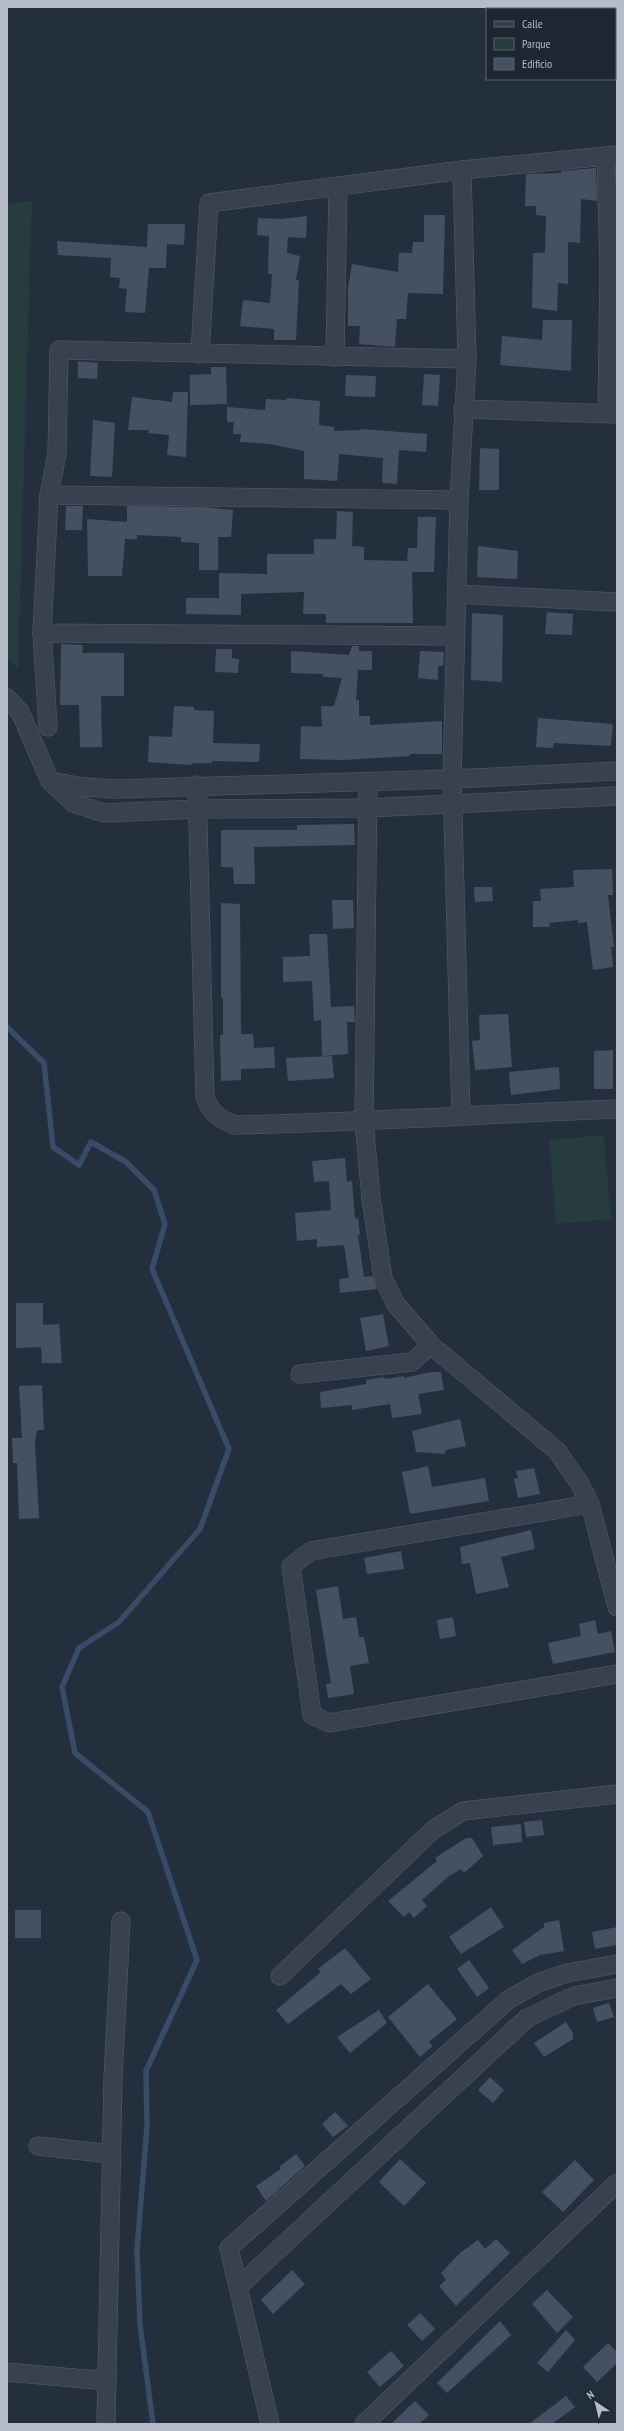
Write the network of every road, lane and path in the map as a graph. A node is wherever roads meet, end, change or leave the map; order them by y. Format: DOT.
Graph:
graph roads {
  1 [pos="612,156"];
  2 [pos="462,170"];
  3 [pos="338,186"];
  4 [pos="613,268"];
  5 [pos="200,354"];
  6 [pos="334,356"];
  7 [pos="467,359"];
  8 [pos="463,409"];
  9 [pos="612,414"];
  10 [pos="49,494"];
  11 [pos="459,500"];
  12 [pos="456,594"];
  13 [pos="617,602"];
  14 [pos="42,633"];
  15 [pos="454,636"];
  16 [pos="7,698"];
  17 [pos="48,727"];
  18 [pos="617,771"];
  19 [pos="452,779"];
  20 [pos="50,781"];
  21 [pos="368,781"];
  22 [pos="197,785"];
  23 [pos="617,796"];
  24 [pos="453,804"];
  25 [pos="367,808"];
  26 [pos="198,809"];
  27 [pos="617,1109"];
  28 [pos="461,1115"];
  29 [pos="364,1122"];
  30 [pos="431,1345"];
  31 [pos="300,1374"];
  32 [pos="590,1504"];
  33 [pos="617,1608"];
  34 [pos="617,1674"];
  35 [pos="617,1794"];
  36 [pos="121,1921"];
  37 [pos="617,1964"];
  38 [pos="280,1976"];
  39 [pos="617,1988"];
  40 [pos="38,2146"];
  41 [pos="112,2154"];
  42 [pos="617,2183"];
  43 [pos="238,2287"];
  44 [pos="7,2372"];
  45 [pos="107,2381"];
  46 [pos="106,2424"];
  47 [pos="270,2424"];
  48 [pos="364,2424"];
  1 -- 2 [label="street"];
  1 -- 4 [label="street"];
  2 -- 3 [label="street"];
  2 -- 7 [label="street"];
  3 -- 5 [label="street"];
  3 -- 6 [label="street"];
  4 -- 9 [label="street"];
  5 -- 6 [label="street"];
  5 -- 10 [label="street"];
  6 -- 7 [label="street"];
  7 -- 8 [label="street"];
  8 -- 9 [label="street"];
  8 -- 11 [label="street"];
  10 -- 11 [label="street"];
  10 -- 14 [label="street"];
  11 -- 12 [label="street"];
  12 -- 13 [label="street"];
  12 -- 15 [label="street"];
  14 -- 15 [label="street"];
  14 -- 17 [label="street"];
  15 -- 19 [label="street"];
  16 -- 20 [label="street"];
  18 -- 19 [label="street"];
  19 -- 21 [label="street"];
  19 -- 24 [label="street"];
  20 -- 22 [label="street"];
  20 -- 26 [label="street"];
  21 -- 22 [label="street"];
  21 -- 25 [label="street"];
  22 -- 26 [label="street"];
  23 -- 24 [label="street"];
  24 -- 25 [label="street"];
  24 -- 28 [label="street"];
  25 -- 26 [label="street"];
  25 -- 29 [label="street"];
  26 -- 29 [label="street"];
  27 -- 28 [label="street"];
  28 -- 29 [label="street"];
  29 -- 30 [label="street"];
  30 -- 31 [label="street"];
  30 -- 32 [label="street"];
  32 -- 33 [label="street"];
  32 -- 34 [label="street"];
  35 -- 38 [label="street"];
  36 -- 41 [label="street"];
  37 -- 43 [label="street"];
  39 -- 43 [label="street"];
  40 -- 41 [label="street"];
  41 -- 45 [label="street"];
  42 -- 48 [label="street"];
  43 -- 47 [label="street"];
  44 -- 45 [label="street"];
  45 -- 46 [label="street"];
}
